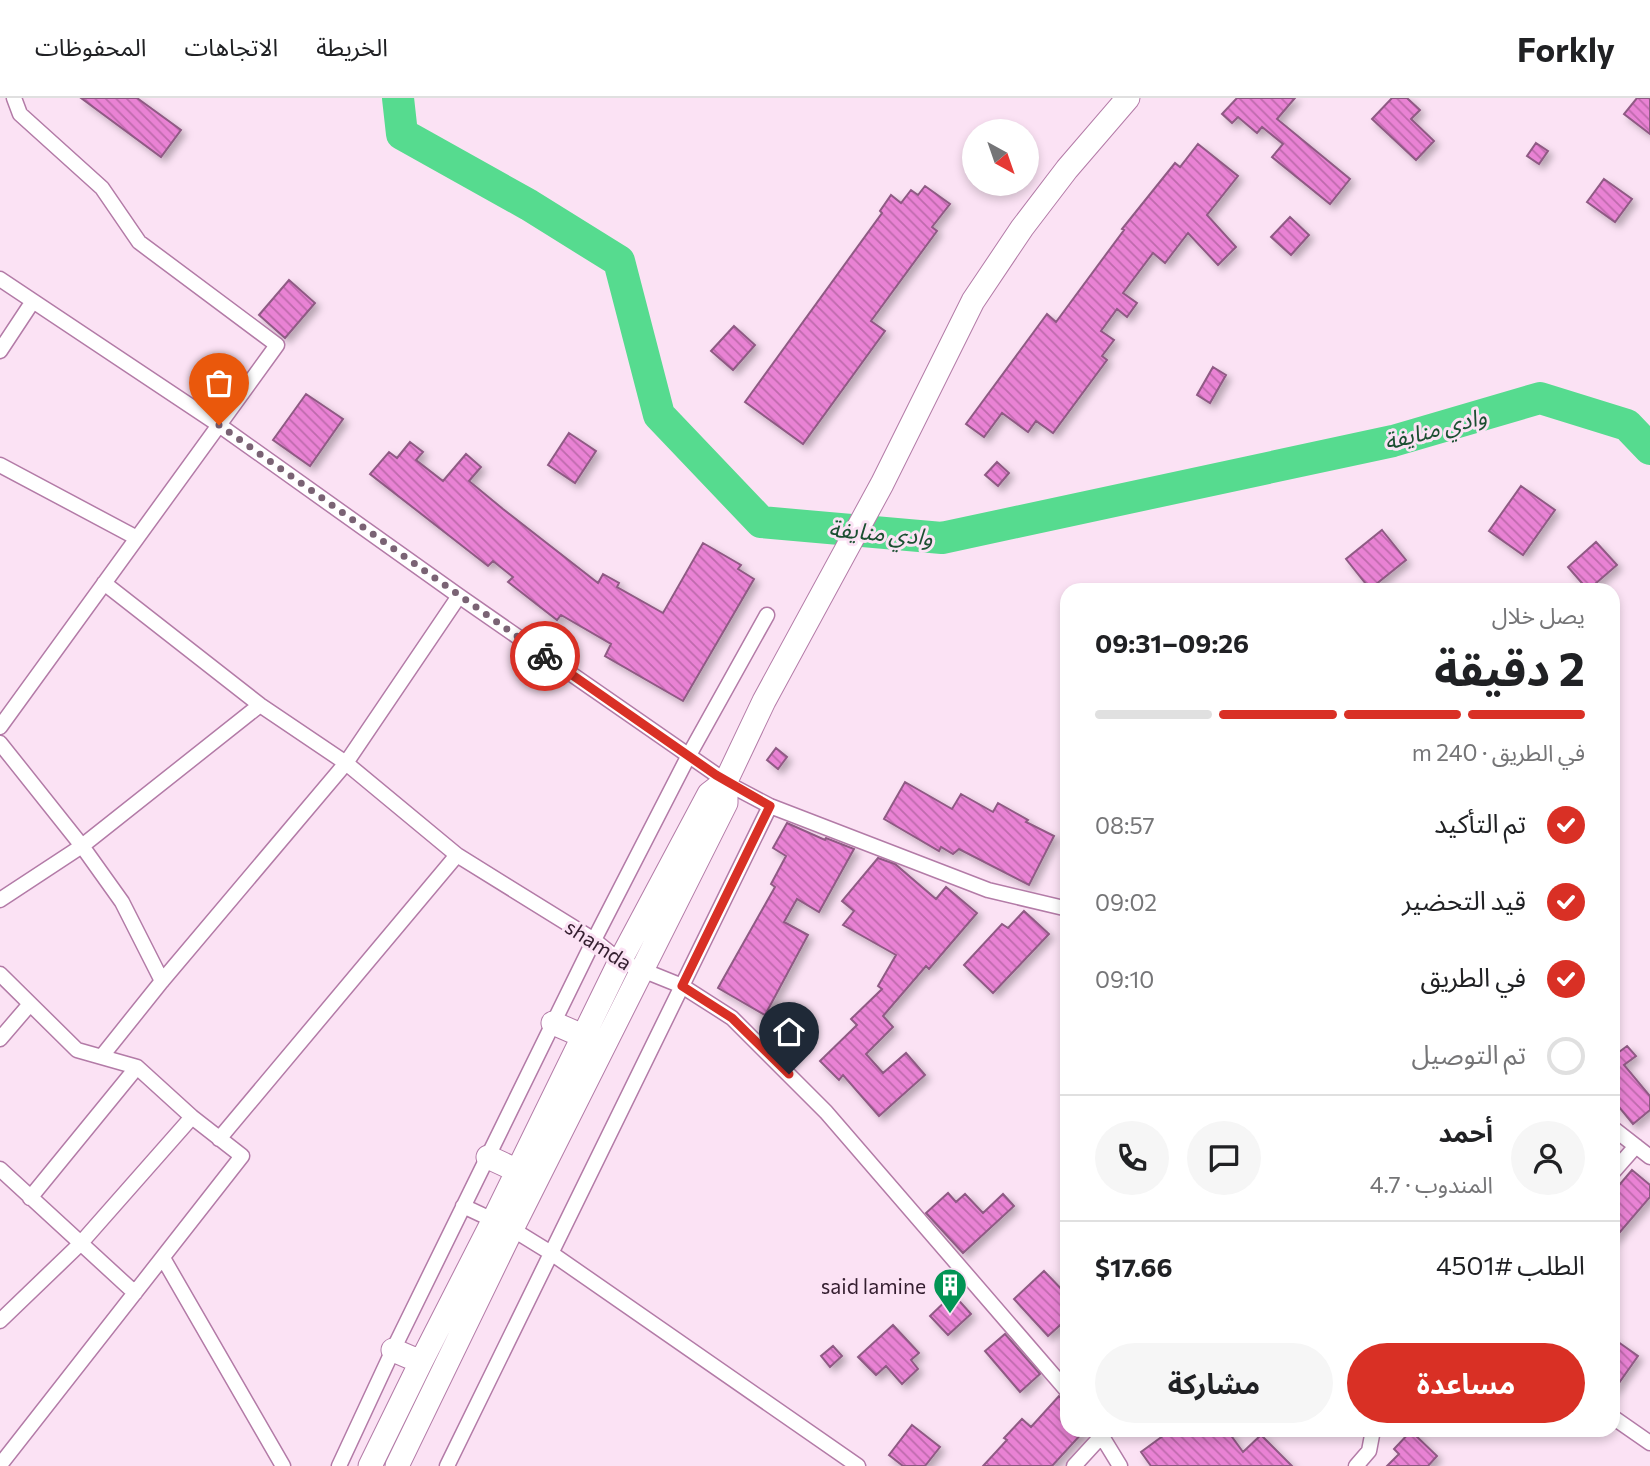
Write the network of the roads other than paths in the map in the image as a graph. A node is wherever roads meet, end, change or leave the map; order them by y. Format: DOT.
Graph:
graph roads {
  1 [pos="14,98"];
  2 [pos="1128,98"];
  3 [pos="0,279"];
  4 [pos="33,301"];
  5 [pos="0,351"];
  6 [pos="219,425"];
  7 [pos="0,465"];
  8 [pos="137,538"];
  9 [pos="104,583"];
  10 [pos="459,596"];
  11 [pos="767,615"];
  12 [pos="260,705"];
  13 [pos="0,727"];
  14 [pos="0,743"];
  15 [pos="689,755"];
  16 [pos="346,763"];
  17 [pos="726,781"];
  18 [pos="770,806"];
  19 [pos="82,846"];
  20 [pos="457,855"];
  21 [pos="0,900"];
  22 [pos="1060,907"];
  23 [pos="594,940"];
  24 [pos="620,961"];
  25 [pos="642,971"];
  26 [pos="0,974"];
  27 [pos="162,981"];
  28 [pos="682,986"];
  29 [pos="30,1004"];
  30 [pos="553,1023"];
  31 [pos="583,1037"];
  32 [pos="0,1039"];
  33 [pos="102,1056"];
  34 [pos="137,1067"];
  35 [pos="192,1117"];
  36 [pos="1620,1134"];
  37 [pos="219,1139"];
  38 [pos="1636,1146"];
  39 [pos="488,1157"];
  40 [pos="1650,1157"];
  41 [pos="1620,1164"];
  42 [pos="0,1169"];
  43 [pos="518,1171"];
  44 [pos="30,1198"];
  45 [pos="463,1206"];
  46 [pos="503,1225"];
  47 [pos="80,1244"];
  48 [pos="551,1253"];
  49 [pos="163,1258"];
  50 [pos="135,1293"];
  51 [pos="0,1321"];
  52 [pos="393,1350"];
  53 [pos="421,1362"];
  54 [pos="1060,1383"];
  55 [pos="1620,1422"];
  56 [pos="1099,1437"];
  57 [pos="1106,1437"];
  58 [pos="1372,1437"];
  59 [pos="1650,1443"];
  60 [pos="0,1465"];
  61 [pos="284,1466"];
  62 [pos="339,1466"];
  63 [pos="370,1466"];
  64 [pos="397,1466"];
  65 [pos="447,1466"];
  66 [pos="858,1466"];
  67 [pos="1074,1466"];
  68 [pos="1121,1466"];
  69 [pos="1356,1466"];
  1 -- 6 [label="street"];
  2 -- 17 [label="main road"];
  3 -- 4 [label="street"];
  4 -- 5 [label="street"];
  4 -- 6 [label="street"];
  6 -- 8 [label="street"];
  6 -- 10 [label="street"];
  7 -- 8 [label="street"];
  8 -- 9 [label="street"];
  9 -- 12 [label="street, shamda"];
  9 -- 13 [label="street"];
  10 -- 15 [label="street"];
  10 -- 16 [label="street"];
  11 -- 15 [label="street"];
  12 -- 16 [label="street, shamda"];
  12 -- 19 [label="street"];
  14 -- 19 [label="street"];
  15 -- 17 [label="street"];
  15 -- 23 [label="street"];
  16 -- 20 [label="street, shamda"];
  16 -- 27 [label="street"];
  17 -- 18 [label="street"];
  17 -- 24 [label="main road"];
  17 -- 25 [label="main road"];
  18 -- 22 [label="street"];
  18 -- 28 [label="street"];
  19 -- 21 [label="street"];
  19 -- 27 [label="street"];
  20 -- 23 [label="street, shamda"];
  20 -- 37 [label="street"];
  23 -- 24 [label="street, shamda"];
  23 -- 30 [label="street"];
  24 -- 25 [label="street, shamda"];
  24 -- 31 [label="main road"];
  25 -- 28 [label="street, shamda"];
  25 -- 46 [label="main road"];
  26 -- 29 [label="street"];
  27 -- 33 [label="street"];
  28 -- 48 [label="street"];
  28 -- 54 [label="street, shamda"];
  29 -- 32 [label="street"];
  29 -- 33 [label="street"];
  30 -- 31 [label="main road"];
  30 -- 39 [label="street"];
  31 -- 43 [label="main road"];
  33 -- 34 [label="street"];
  34 -- 35 [label="street"];
  34 -- 44 [label="street"];
  35 -- 37 [label="street"];
  35 -- 47 [label="street"];
  36 -- 38 [label="street"];
  37 -- 49 [label="street"];
  38 -- 40 [label="street"];
  38 -- 41 [label="street"];
  39 -- 43 [label="main road"];
  39 -- 45 [label="street"];
  42 -- 44 [label="street"];
  43 -- 46 [label="main road"];
  44 -- 47 [label="street"];
  45 -- 46 [label="street"];
  45 -- 52 [label="street"];
  46 -- 48 [label="street"];
  46 -- 53 [label="main road"];
  46 -- 64 [label="main road"];
  47 -- 50 [label="street"];
  47 -- 51 [label="street"];
  48 -- 65 [label="street"];
  48 -- 66 [label="street"];
  49 -- 50 [label="street"];
  49 -- 61 [label="street"];
  50 -- 60 [label="street"];
  52 -- 53 [label="main road"];
  52 -- 62 [label="street"];
  53 -- 63 [label="main road"];
  55 -- 59 [label="street"];
  56 -- 67 [label="street"];
  57 -- 68 [label="street"];
  58 -- 69 [label="street"];
}
